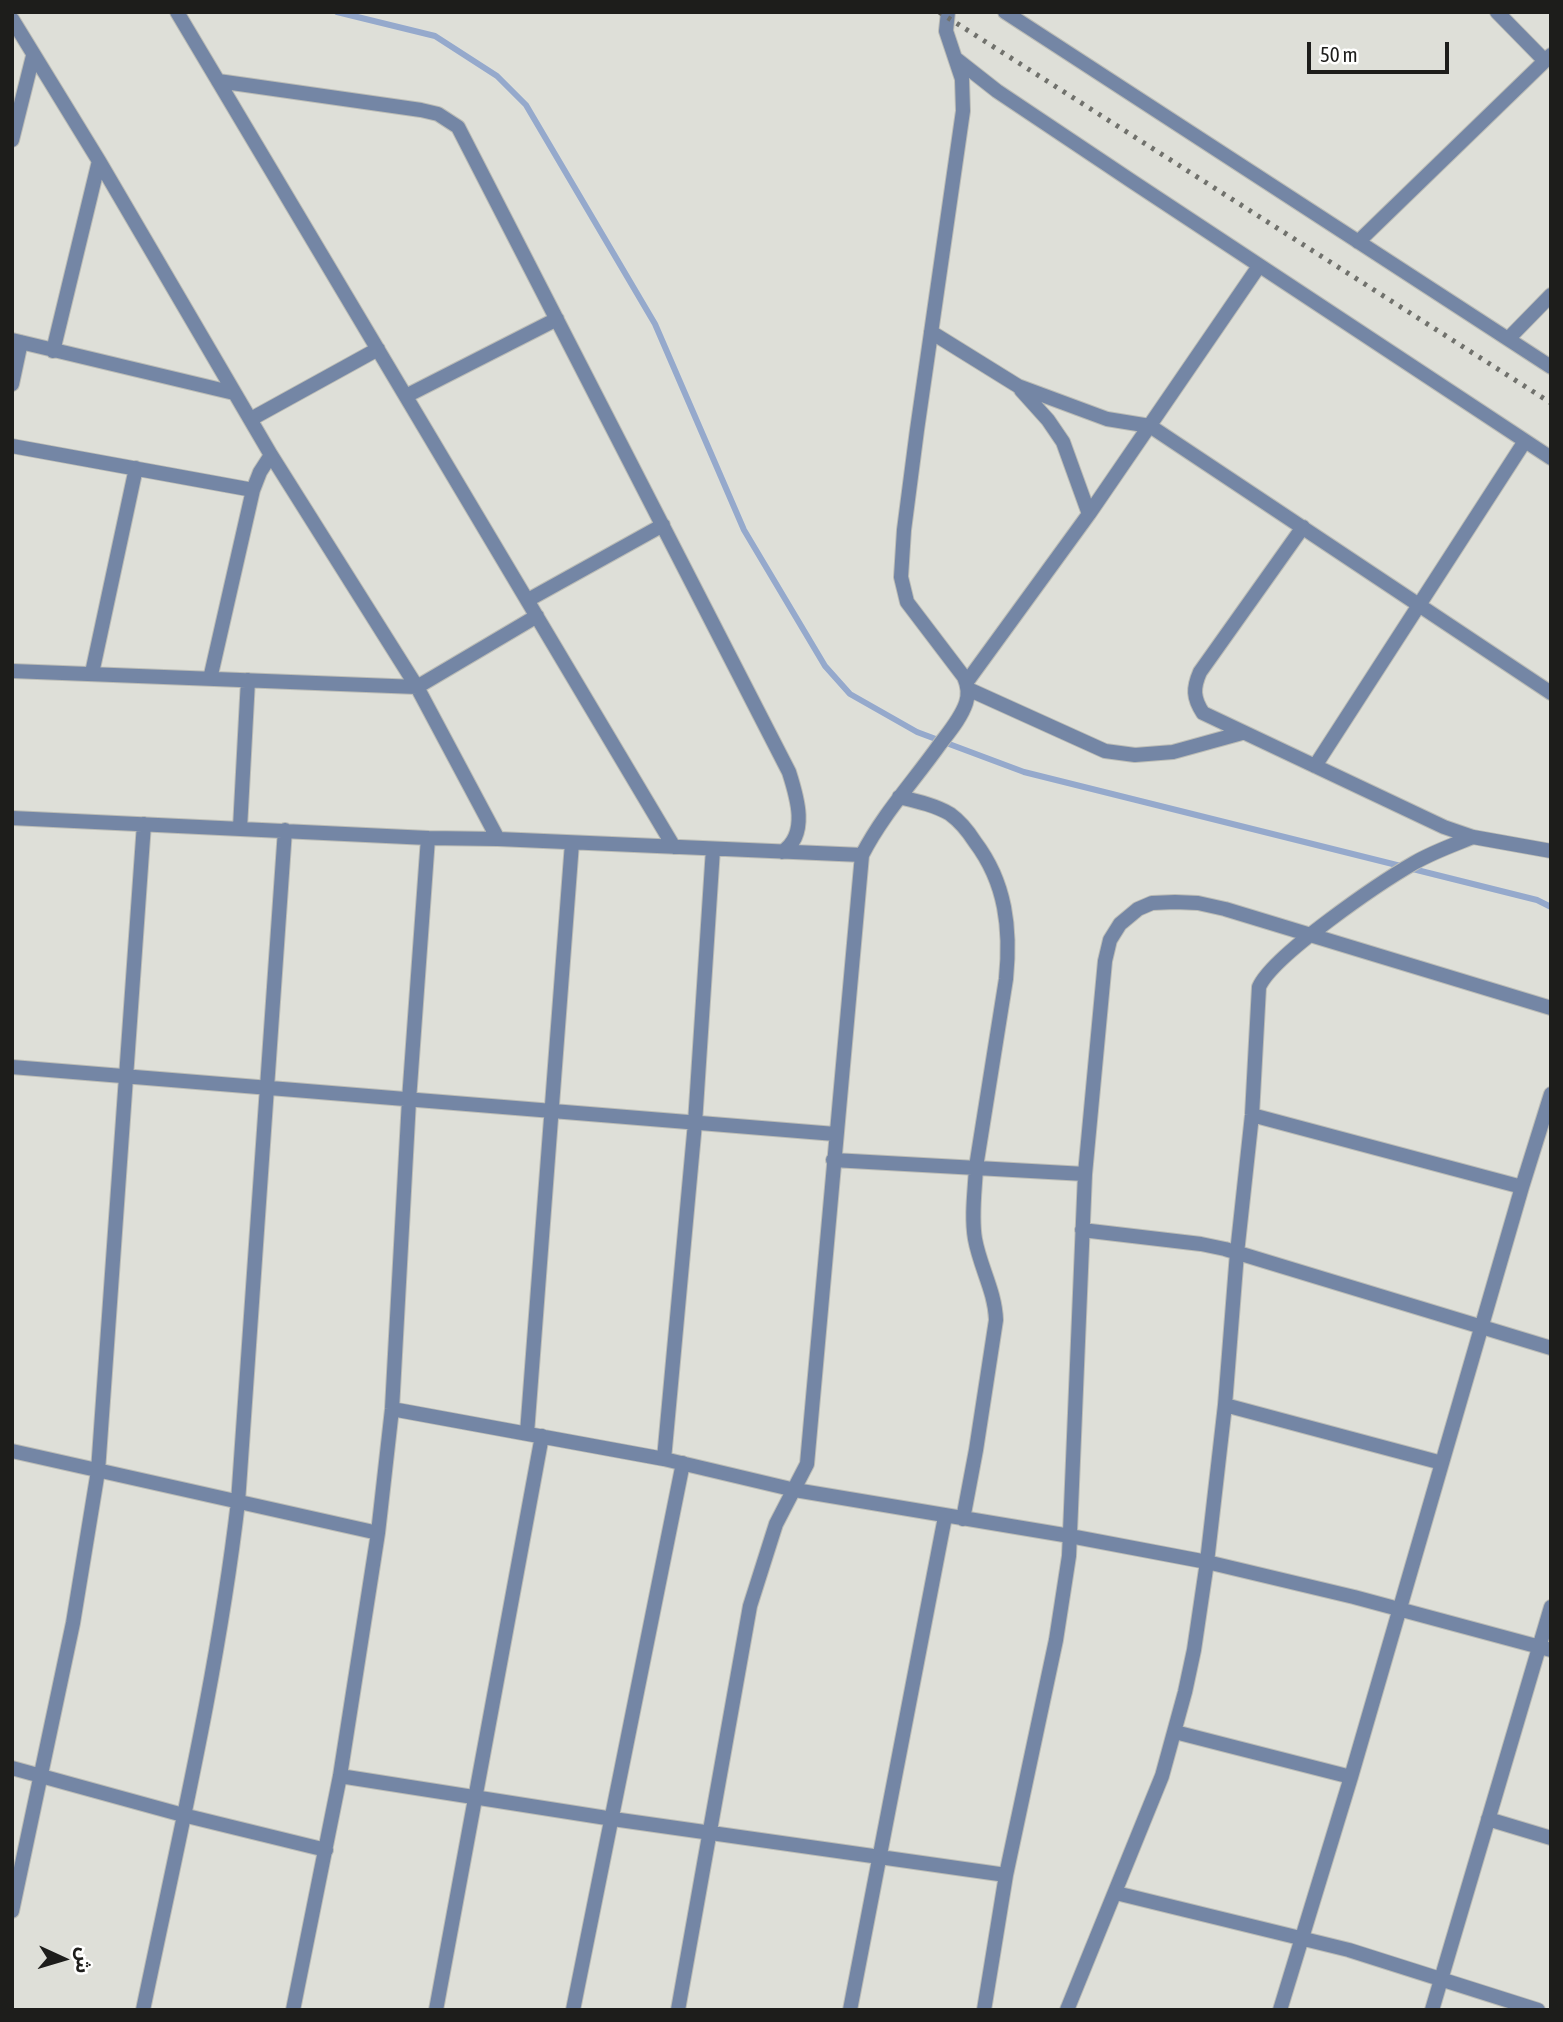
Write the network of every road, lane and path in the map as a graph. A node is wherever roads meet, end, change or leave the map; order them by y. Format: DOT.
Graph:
graph roads {
  1 [pos="177,12"];
  2 [pos="948,12"];
  3 [pos="1005,12"];
  4 [pos="1497,12"];
  5 [pos="12,19"];
  6 [pos="33,56"];
  7 [pos="954,57"];
  8 [pos="1548,58"];
  9 [pos="218,80"];
  10 [pos="12,140"];
  11 [pos="99,162"];
  12 [pos="1358,242"];
  13 [pos="1259,266"];
  14 [pos="1551,295"];
  15 [pos="557,318"];
  16 [pos="930,332"];
  17 [pos="1508,339"];
  18 [pos="17,341"];
  19 [pos="378,349"];
  20 [pos="53,351"];
  21 [pos="1551,367"];
  22 [pos="12,384"];
  23 [pos="1018,386"];
  24 [pos="234,393"];
  25 [pos="406,396"];
  26 [pos="251,419"];
  27 [pos="1150,426"];
  28 [pos="1525,441"];
  29 [pos="12,446"];
  30 [pos="271,455"];
  31 [pos="1551,458"];
  32 [pos="136,468"];
  33 [pos="253,490"];
  34 [pos="1089,514"];
  35 [pos="663,525"];
  36 [pos="1303,527"];
  37 [pos="528,600"];
  38 [pos="1419,606"];
  39 [pos="537,616"];
  40 [pos="12,671"];
  41 [pos="92,673"];
  42 [pos="210,679"];
  43 [pos="248,680"];
  44 [pos="967,686"];
  45 [pos="417,687"];
  46 [pos="1551,693"];
  47 [pos="1242,733"];
  48 [pos="1315,766"];
  49 [pos="899,797"];
  50 [pos="12,818"];
  51 [pos="144,824"];
  52 [pos="240,828"];
  53 [pos="285,830"];
  54 [pos="1473,837"];
  55 [pos="428,838"];
  56 [pos="498,839"];
  57 [pos="572,843"];
  58 [pos="674,847"];
  59 [pos="713,849"];
  60 [pos="1551,851"];
  61 [pos="782,852"];
  62 [pos="862,855"];
  63 [pos="1312,936"];
  64 [pos="1551,1008"];
  65 [pos="12,1067"];
  66 [pos="125,1076"];
  67 [pos="267,1088"];
  68 [pos="1551,1094"];
  69 [pos="409,1100"];
  70 [pos="551,1112"];
  71 [pos="1252,1115"];
  72 [pos="695,1123"];
  73 [pos="835,1133"];
  74 [pos="833,1160"];
  75 [pos="976,1167"];
  76 [pos="1085,1174"];
  77 [pos="1522,1187"];
  78 [pos="1082,1230"];
  79 [pos="1237,1253"];
  80 [pos="1482,1327"];
  81 [pos="1551,1348"];
  82 [pos="1225,1405"];
  83 [pos="392,1409"];
  84 [pos="535,1435"];
  85 [pos="12,1451"];
  86 [pos="664,1459"];
  87 [pos="683,1463"];
  88 [pos="1442,1463"];
  89 [pos="98,1471"];
  90 [pos="795,1490"];
  91 [pos="238,1502"];
  92 [pos="945,1517"];
  93 [pos="963,1518"];
  94 [pos="378,1533"];
  95 [pos="1070,1536"];
  96 [pos="1207,1562"];
  97 [pos="1551,1607"];
  98 [pos="1400,1610"];
  99 [pos="1545,1648"];
  100 [pos="1175,1732"];
  101 [pos="12,1768"];
  102 [pos="41,1775"];
  103 [pos="340,1776"];
  104 [pos="1352,1777"];
  105 [pos="475,1797"];
  106 [pos="183,1815"];
  107 [pos="613,1819"];
  108 [pos="1488,1819"];
  109 [pos="709,1833"];
  110 [pos="1551,1838"];
  111 [pos="326,1850"];
  112 [pos="879,1856"];
  113 [pos="1006,1875"];
  114 [pos="1116,1893"];
  115 [pos="12,1912"];
  116 [pos="1301,1938"];
  117 [pos="1441,1981"];
  118 [pos="143,2010"];
  119 [pos="293,2010"];
  120 [pos="436,2010"];
  121 [pos="573,2010"];
  122 [pos="678,2010"];
  123 [pos="850,2010"];
  124 [pos="984,2010"];
  125 [pos="1067,2010"];
  126 [pos="1279,2010"];
  127 [pos="1432,2010"];
  128 [pos="1538,2010"];
  1 -- 9 [label="street"];
  2 -- 7 [label="street"];
  3 -- 12 [label="street"];
  4 -- 8 [label="street"];
  5 -- 6 [label="street"];
  6 -- 10 [label="street"];
  6 -- 11 [label="street"];
  7 -- 13 [label="street"];
  7 -- 16 [label="street"];
  8 -- 12 [label="street"];
  9 -- 15 [label="street"];
  9 -- 19 [label="street"];
  11 -- 20 [label="street"];
  11 -- 24 [label="street"];
  12 -- 17 [label="street"];
  13 -- 27 [label="street"];
  13 -- 28 [label="street"];
  14 -- 17 [label="street"];
  15 -- 25 [label="street"];
  15 -- 35 [label="street"];
  16 -- 23 [label="street"];
  16 -- 44 [label="street"];
  17 -- 21 [label="street"];
  18 -- 20 [label="street"];
  18 -- 22 [label="street"];
  19 -- 25 [label="street"];
  19 -- 26 [label="street"];
  20 -- 24 [label="street"];
  23 -- 27 [label="street"];
  23 -- 34 [label="street"];
  24 -- 26 [label="street"];
  25 -- 37 [label="street"];
  26 -- 30 [label="street"];
  27 -- 34 [label="street"];
  27 -- 36 [label="street"];
  28 -- 31 [label="street"];
  28 -- 38 [label="street"];
  29 -- 32 [label="street"];
  30 -- 33 [label="street"];
  30 -- 45 [label="street"];
  32 -- 33 [label="street"];
  32 -- 41 [label="street"];
  33 -- 42 [label="street"];
  34 -- 44 [label="street"];
  35 -- 37 [label="street"];
  35 -- 61 [label="street"];
  36 -- 38 [label="street"];
  36 -- 47 [label="street"];
  37 -- 39 [label="street"];
  38 -- 46 [label="street"];
  38 -- 48 [label="street"];
  39 -- 45 [label="street"];
  39 -- 58 [label="street"];
  40 -- 41 [label="street"];
  41 -- 42 [label="street"];
  42 -- 43 [label="street"];
  43 -- 45 [label="street"];
  43 -- 52 [label="street"];
  44 -- 47 [label="street"];
  44 -- 49 [label="street"];
  45 -- 56 [label="street"];
  47 -- 48 [label="street"];
  48 -- 54 [label="street"];
  49 -- 62 [label="street"];
  49 -- 75 [label="street"];
  50 -- 51 [label="street"];
  51 -- 52 [label="street"];
  51 -- 66 [label="street"];
  52 -- 53 [label="street"];
  53 -- 55 [label="street"];
  53 -- 67 [label="street"];
  54 -- 60 [label="street"];
  54 -- 63 [label="street"];
  55 -- 56 [label="street"];
  55 -- 69 [label="street"];
  56 -- 57 [label="street"];
  57 -- 58 [label="street"];
  57 -- 70 [label="street"];
  58 -- 59 [label="street"];
  59 -- 61 [label="street"];
  59 -- 72 [label="street"];
  61 -- 62 [label="street"];
  62 -- 73 [label="street"];
  63 -- 64 [label="street"];
  63 -- 71 [label="street"];
  63 -- 76 [label="street"];
  65 -- 66 [label="street"];
  66 -- 67 [label="street"];
  66 -- 89 [label="street"];
  67 -- 69 [label="street"];
  67 -- 91 [label="street"];
  68 -- 77 [label="street"];
  69 -- 70 [label="street"];
  69 -- 83 [label="street"];
  70 -- 72 [label="street"];
  70 -- 84 [label="street"];
  71 -- 77 [label="street"];
  71 -- 79 [label="street"];
  72 -- 73 [label="street"];
  72 -- 86 [label="street"];
  73 -- 74 [label="street"];
  74 -- 75 [label="street"];
  74 -- 90 [label="street"];
  75 -- 76 [label="street"];
  75 -- 93 [label="street"];
  76 -- 78 [label="street"];
  77 -- 80 [label="street"];
  78 -- 79 [label="street"];
  78 -- 95 [label="street"];
  79 -- 80 [label="street"];
  79 -- 82 [label="street"];
  80 -- 81 [label="street"];
  80 -- 88 [label="street"];
  82 -- 88 [label="street"];
  82 -- 96 [label="street"];
  83 -- 84 [label="street"];
  83 -- 94 [label="street"];
  84 -- 86 [label="street"];
  84 -- 105 [label="street"];
  85 -- 89 [label="street"];
  86 -- 87 [label="street"];
  87 -- 90 [label="street"];
  87 -- 107 [label="street"];
  88 -- 98 [label="street"];
  89 -- 91 [label="street"];
  89 -- 102 [label="street"];
  90 -- 92 [label="street"];
  90 -- 109 [label="street"];
  91 -- 94 [label="street"];
  91 -- 106 [label="street"];
  92 -- 93 [label="street"];
  92 -- 112 [label="street"];
  93 -- 95 [label="street"];
  94 -- 103 [label="street"];
  95 -- 96 [label="street"];
  95 -- 113 [label="street"];
  96 -- 98 [label="street"];
  96 -- 100 [label="street"];
  97 -- 99 [label="street"];
  98 -- 99 [label="street"];
  98 -- 104 [label="street"];
  99 -- 108 [label="street"];
  100 -- 104 [label="street"];
  100 -- 114 [label="street"];
  101 -- 102 [label="street"];
  102 -- 106 [label="street"];
  102 -- 115 [label="street"];
  103 -- 105 [label="street"];
  103 -- 111 [label="street"];
  104 -- 116 [label="street"];
  105 -- 107 [label="street"];
  105 -- 120 [label="street"];
  106 -- 111 [label="street"];
  106 -- 118 [label="street"];
  107 -- 109 [label="street"];
  107 -- 121 [label="street"];
  108 -- 110 [label="street"];
  108 -- 117 [label="street"];
  109 -- 112 [label="street"];
  109 -- 122 [label="street"];
  111 -- 119 [label="street"];
  112 -- 113 [label="street"];
  112 -- 123 [label="street"];
  113 -- 124 [label="street"];
  114 -- 116 [label="street"];
  114 -- 125 [label="street"];
  116 -- 117 [label="street"];
  116 -- 126 [label="street"];
  117 -- 127 [label="street"];
  117 -- 128 [label="street"];
}
